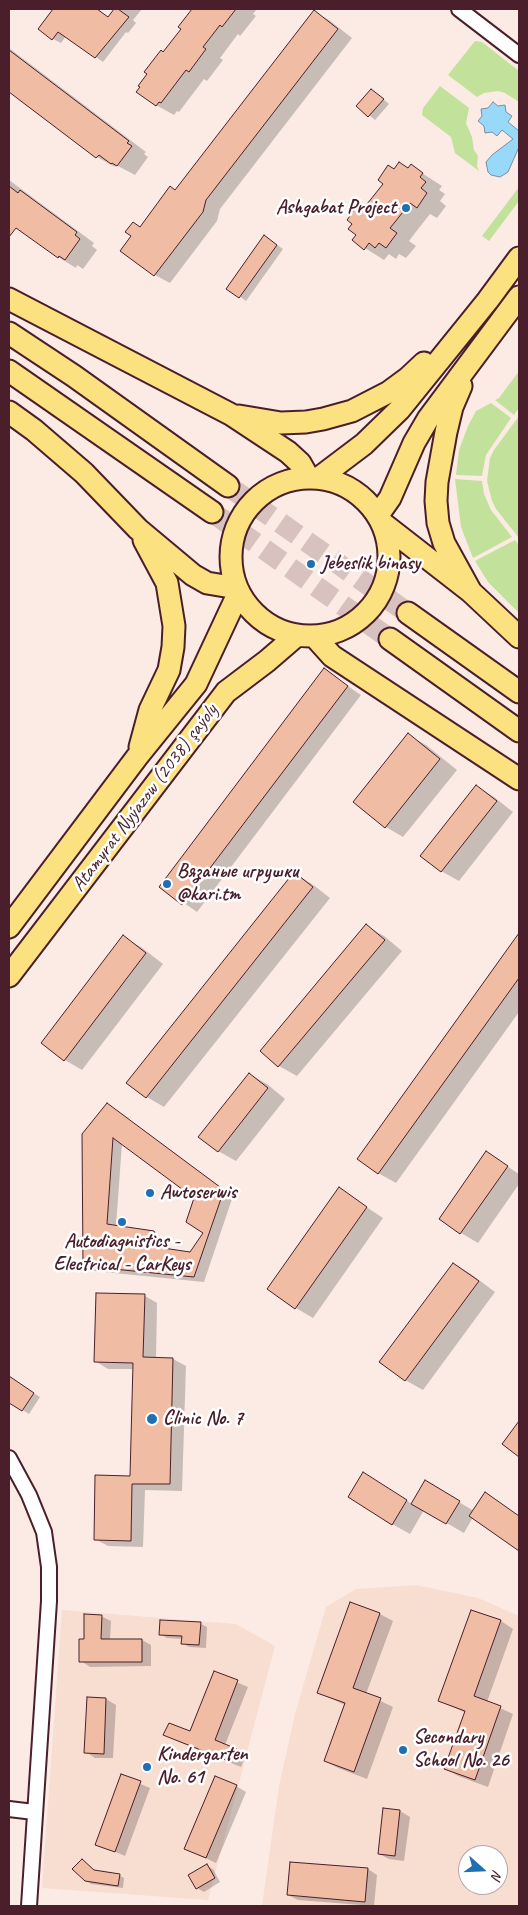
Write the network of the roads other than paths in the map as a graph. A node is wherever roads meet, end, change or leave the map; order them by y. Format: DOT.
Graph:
graph roads {
  1 [pos="459,9"];
  2 [pos="519,55"];
  3 [pos="519,258"];
  4 [pos="519,297"];
  5 [pos="9,299"];
  6 [pos="488,300"];
  7 [pos="9,333"];
  8 [pos="474,356"];
  9 [pos="9,371"];
  10 [pos="9,412"];
  11 [pos="232,415"];
  12 [pos="314,478"];
  13 [pos="228,486"];
  14 [pos="212,512"];
  15 [pos="379,518"];
  16 [pos="138,529"];
  17 [pos="238,590"];
  18 [pos="472,592"];
  19 [pos="408,614"];
  20 [pos="305,636"];
  21 [pos="519,637"];
  22 [pos="390,639"];
  23 [pos="519,692"];
  24 [pos="519,732"];
  25 [pos="137,757"];
  26 [pos="519,779"];
  27 [pos="9,927"];
  28 [pos="9,976"];
  29 [pos="9,1458"];
  30 [pos="9,1809"];
  31 [pos="34,1812"];
  32 [pos="29,1906"];
  1 -- 2 [label="street"];
  3 -- 6 [label="main road"];
  4 -- 8 [label="main road"];
  5 -- 11 [label="main road"];
  6 -- 11 [label="main road"];
  6 -- 12 [label="main road"];
  7 -- 13 [label="main road"];
  8 -- 15 [label="main road"];
  8 -- 18 [label="main road"];
  9 -- 14 [label="main road"];
  10 -- 16 [label="main road"];
  11 -- 12 [label="main road"];
  12 -- 15 [label="main road"];
  12 -- 17 [label="main road"];
  15 -- 18 [label="main road"];
  15 -- 20 [label="main road"];
  16 -- 17 [label="main road"];
  16 -- 25 [label="main road"];
  17 -- 20 [label="main road"];
  17 -- 25 [label="main road, Atamyrat Nyýazow (2038) şaýoly"];
  18 -- 21 [label="main road"];
  19 -- 23 [label="main road"];
  20 -- 26 [label="main road"];
  20 -- 28 [label="main road, Atamyrat Nyýazow (2038) şaýoly"];
  22 -- 24 [label="main road"];
  25 -- 27 [label="main road, Atamyrat Nyýazow (2038) şaýoly"];
  29 -- 31 [label="street"];
  30 -- 31 [label="street"];
  31 -- 32 [label="street"];
}
